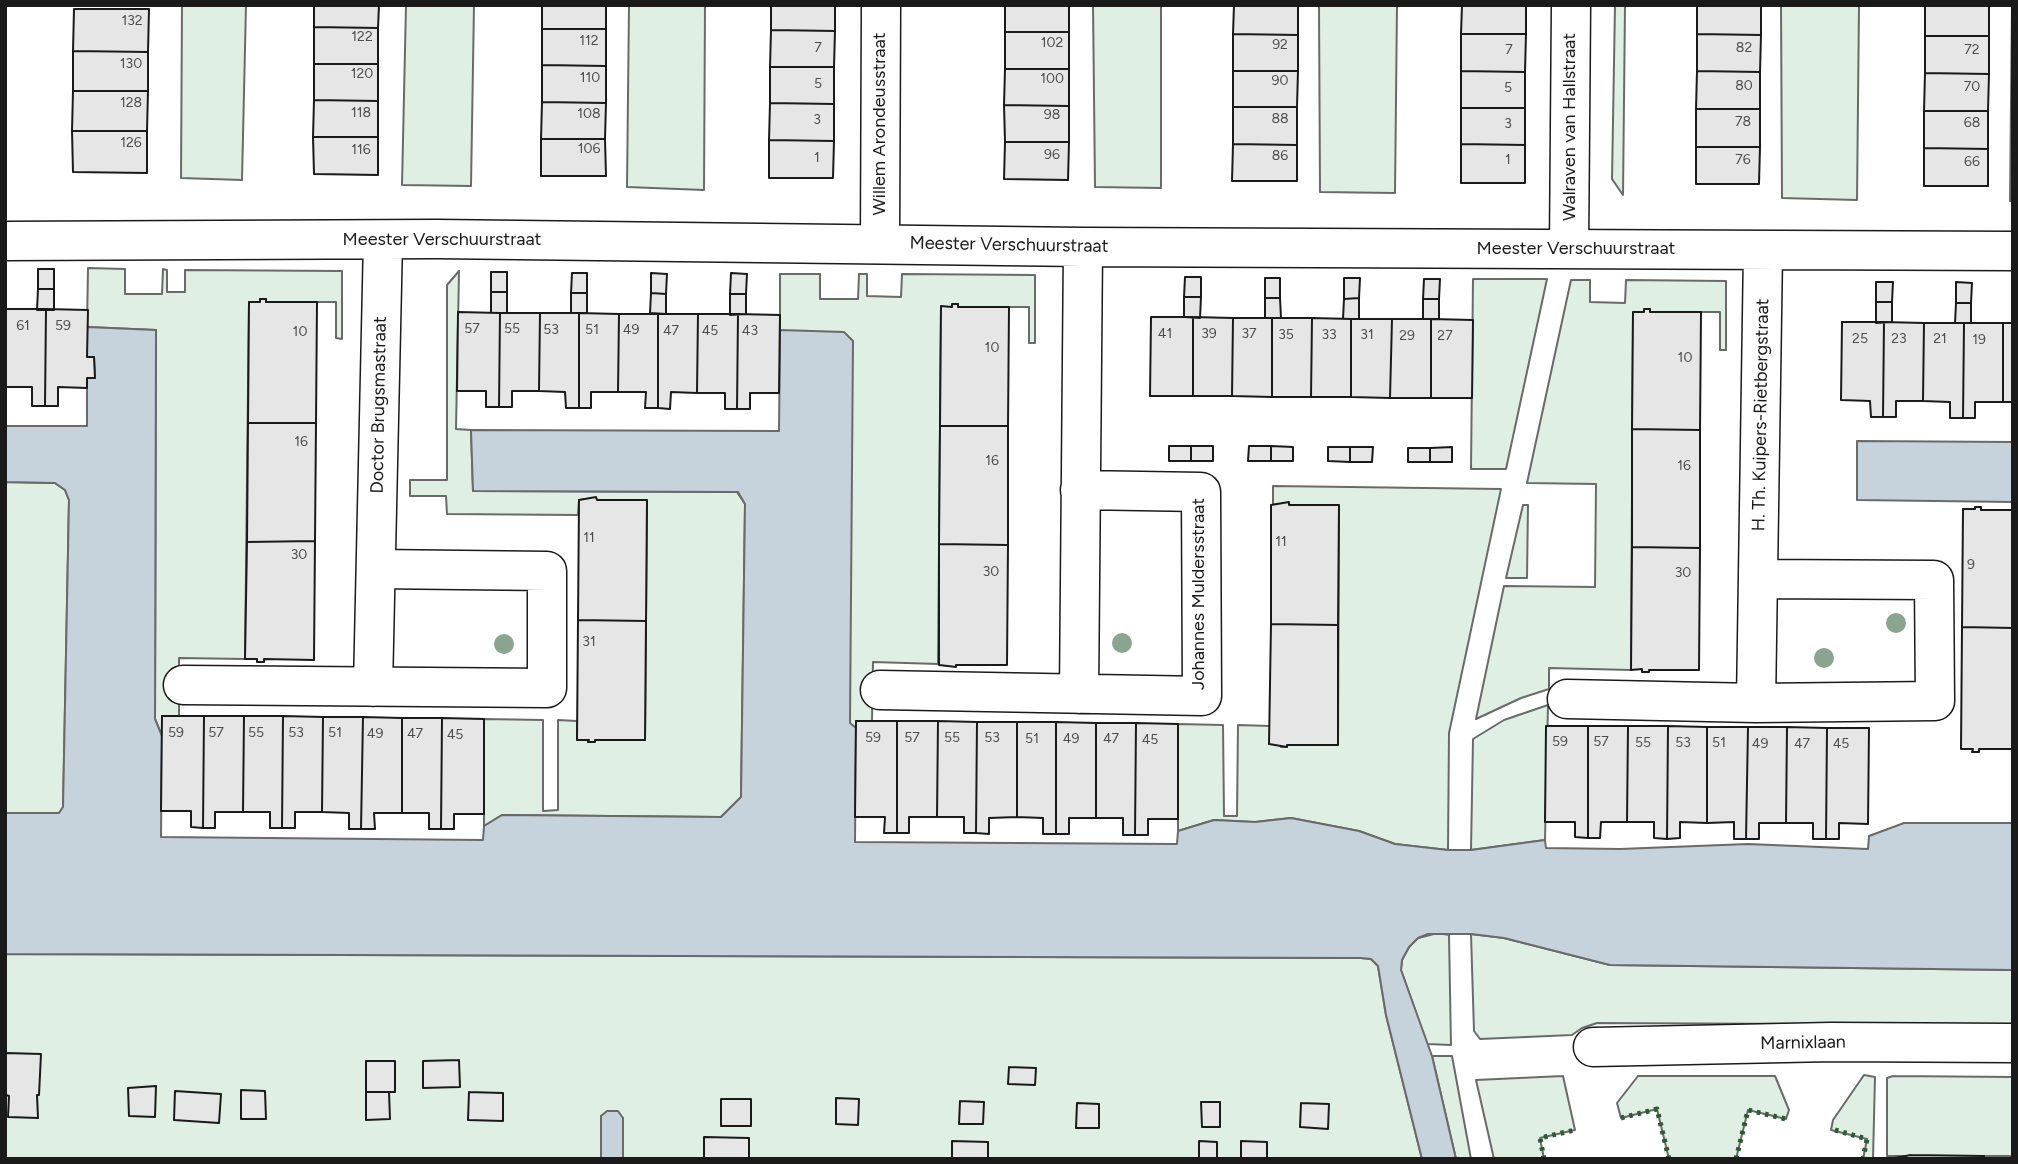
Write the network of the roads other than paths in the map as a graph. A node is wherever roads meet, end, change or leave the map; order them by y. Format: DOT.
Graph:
graph roads {
  1 [pos="881,5"];
  2 [pos="1572,5"];
  3 [pos="5,240"];
  4 [pos="383,240"];
  5 [pos="880,243"];
  6 [pos="1083,247"];
  7 [pos="1569,249"];
  8 [pos="1763,251"];
  9 [pos="2013,251"];
  10 [pos="1080,490"];
  11 [pos="376,569"];
  12 [pos="1758,579"];
  13 [pos="183,685"];
  14 [pos="373,687"];
  15 [pos="880,690"];
  16 [pos="1079,694"];
  17 [pos="1567,699"];
  18 [pos="1756,703"];
  19 [pos="2013,1043"];
  20 [pos="1593,1047"];
  1 -- 5 [label="street, Willem Arondeusstraat"];
  2 -- 7 [label="street, Walraven van Hallstraat"];
  3 -- 4 [label="street, Meester Verschuurstraat"];
  4 -- 5 [label="street, Meester Verschuurstraat"];
  4 -- 11 [label="street, Doctor Brugsmastraat"];
  5 -- 6 [label="street, Meester Verschuurstraat"];
  6 -- 7 [label="street, Meester Verschuurstraat"];
  6 -- 10 [label="street"];
  7 -- 8 [label="street, Meester Verschuurstraat"];
  8 -- 9 [label="street, Meester Verschuurstraat"];
  8 -- 12 [label="street, H. Th. Kuipers-Rietbergstraat"];
  10 -- 16 [label="street"];
  10 -- 16 [label="street, Johannes Muldersstraat"];
  11 -- 14 [label="street, Doctor Brugsmastraat"];
  11 -- 14 [label="street"];
  12 -- 18 [label="street, H. Th. Kuipers-Rietbergstraat"];
  12 -- 18 [label="street"];
  13 -- 14 [label="street"];
  15 -- 16 [label="street, Johannes Muldersstraat"];
  17 -- 18 [label="street"];
  19 -- 20 [label="street, Marnixlaan"];
}
